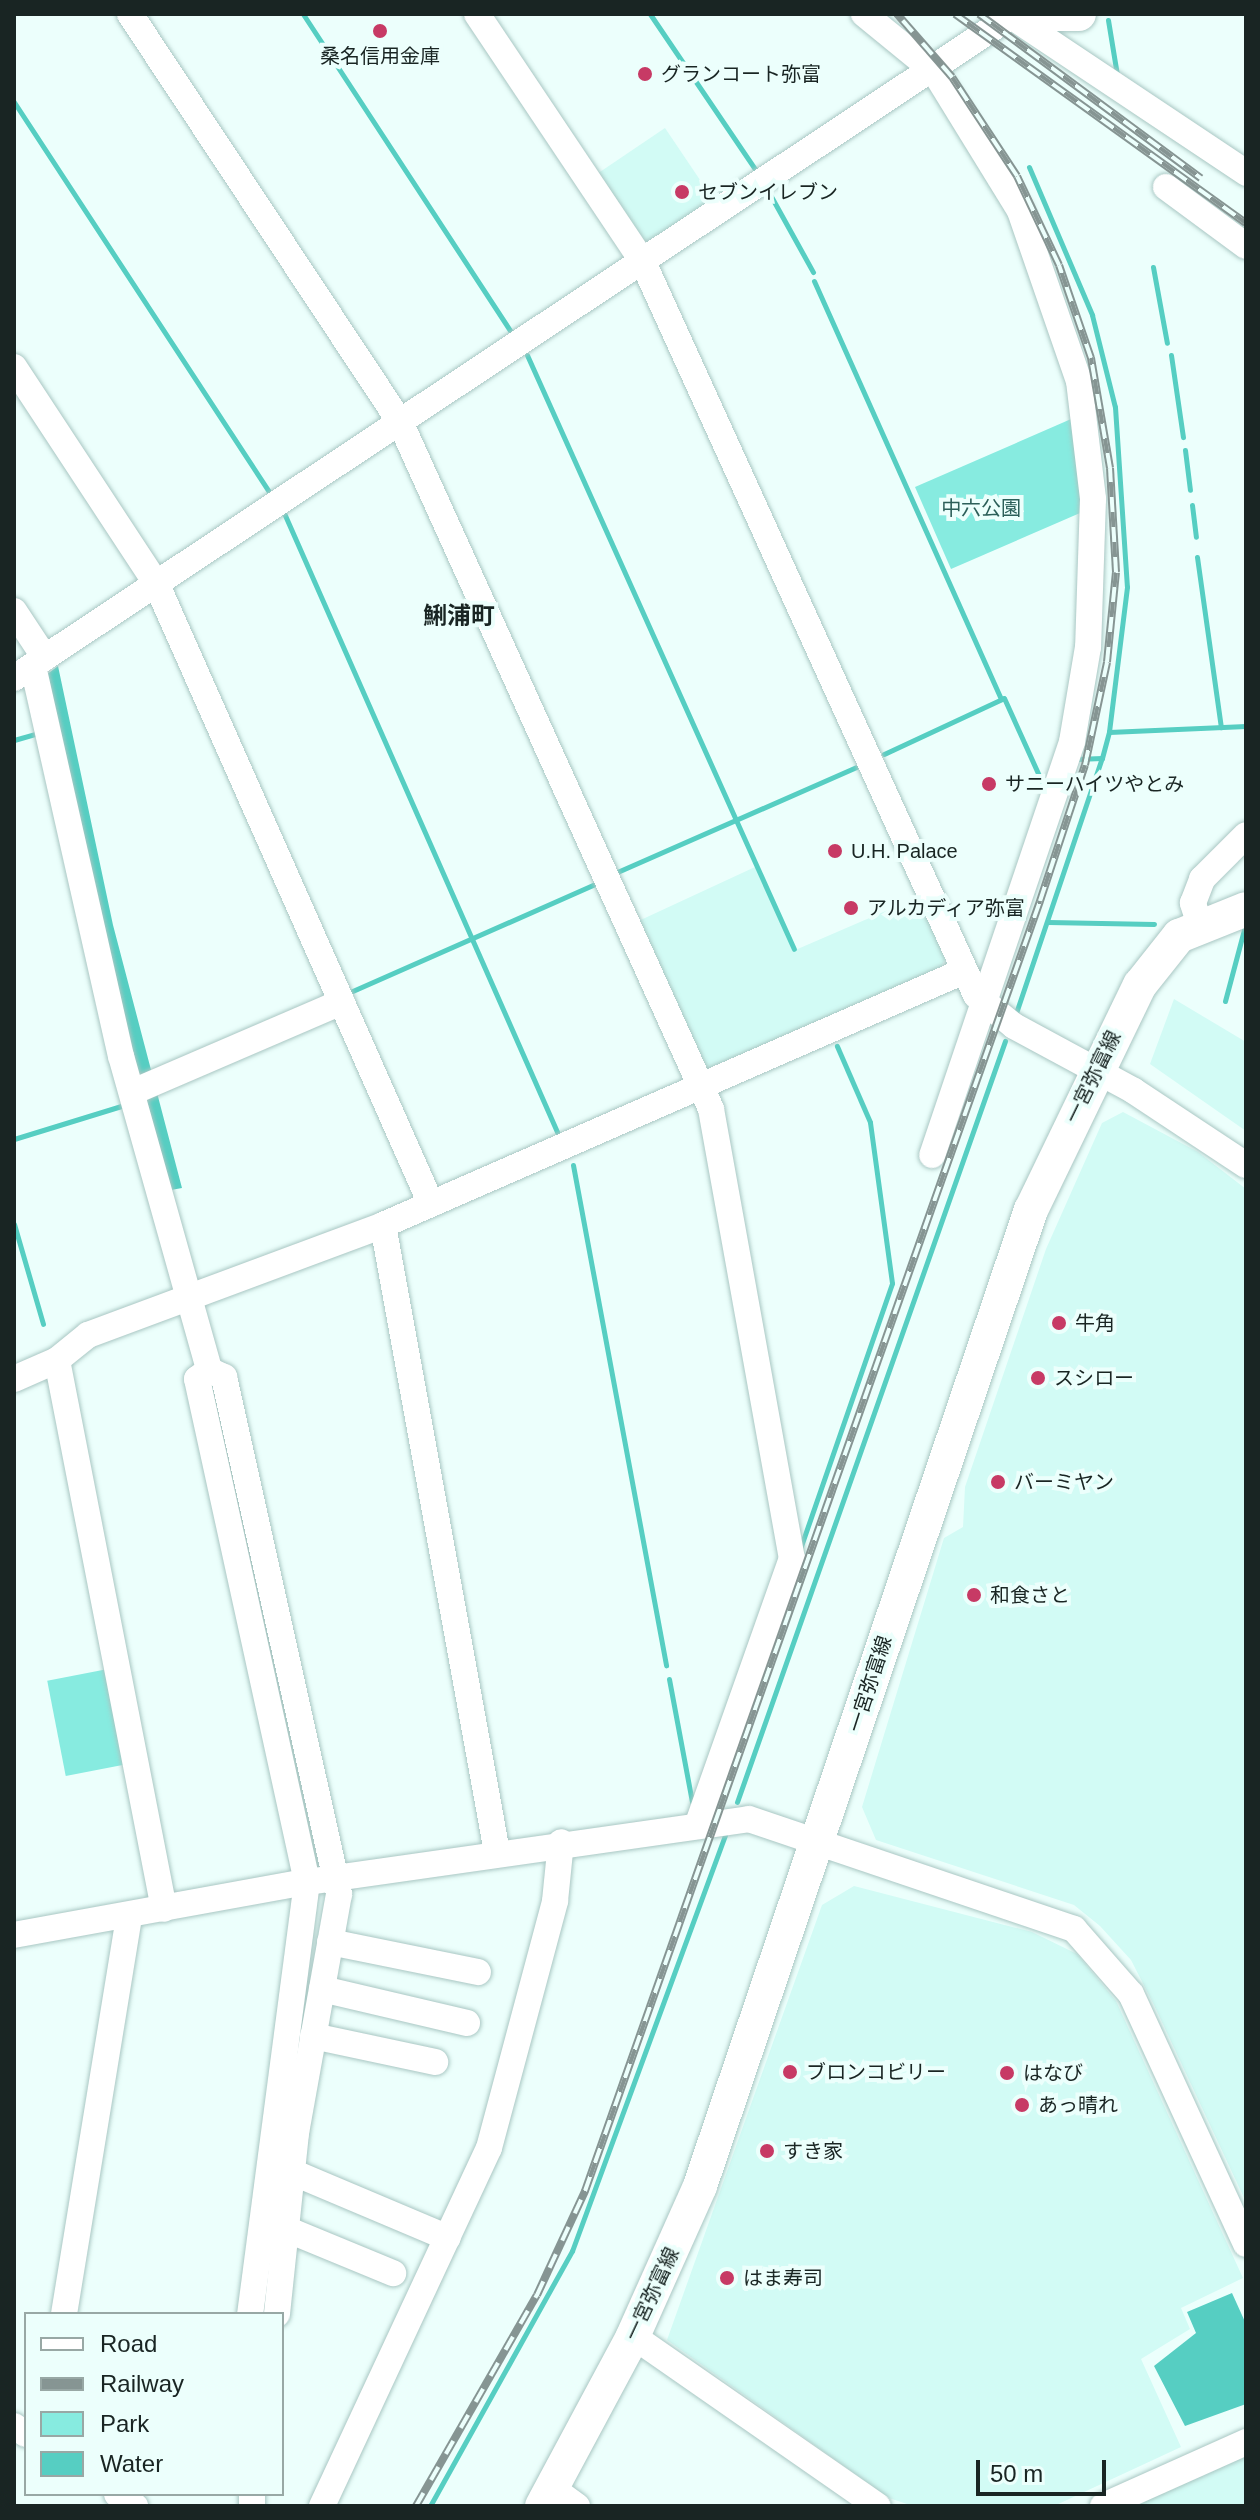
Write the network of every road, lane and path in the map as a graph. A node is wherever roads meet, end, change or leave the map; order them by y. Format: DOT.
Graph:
graph roads {
  1 [pos="130,14"];
  2 [pos="477,14"];
  3 [pos="864,14"];
  4 [pos="1079,14"];
  5 [pos="1009,15"];
  6 [pos="934,71"];
  7 [pos="1246,173"];
  8 [pos="1166,187"];
  9 [pos="1246,246"];
  10 [pos="643,262"];
  11 [pos="14,367"];
  12 [pos="401,424"];
  13 [pos="157,585"];
  14 [pos="14,611"];
  15 [pos="31,667"];
  16 [pos="1246,835"];
  17 [pos="1246,909"];
  18 [pos="1199,922"];
  19 [pos="964,971"];
  20 [pos="342,1002"];
  21 [pos="984,1004"];
  22 [pos="1094,1071"];
  23 [pos="143,1087"];
  24 [pos="699,1087"];
  25 [pos="932,1155"];
  26 [pos="1246,1165"];
  27 [pos="431,1204"];
  28 [pos="383,1225"];
  29 [pos="191,1299"];
  30 [pos="57,1360"];
  31 [pos="14,1379"];
  32 [pos="698,1823"];
  33 [pos="561,1842"];
  34 [pos="816,1842"];
  35 [pos="497,1852"];
  36 [pos="320,1880"];
  37 [pos="164,1909"];
  38 [pos="129,1915"];
  39 [pos="15,1929"];
  40 [pos="330,1942"];
  41 [pos="478,1972"];
  42 [pos="322,1989"];
  43 [pos="467,2023"];
  44 [pos="313,2036"];
  45 [pos="435,2062"];
  46 [pos="292,2172"];
  47 [pos="286,2229"];
  48 [pos="448,2238"];
  49 [pos="1246,2244"];
  50 [pos="393,2273"];
  51 [pos="64,2312"];
  52 [pos="250,2312"];
  53 [pos="277,2312"];
  54 [pos="633,2336"];
  55 [pos="1246,2442"];
  56 [pos="557,2500"];
  57 [pos="322,2506"];
  58 [pos="878,2506"];
  59 [pos="1103,2506"];
  1 -- 12 [label="street"];
  2 -- 10 [label="street"];
  3 -- 6 [label="street"];
  4 -- 5 [label="main road"];
  5 -- 6 [label="street"];
  5 -- 7 [label="street"];
  6 -- 10 [label="street"];
  6 -- 21 [label="street"];
  8 -- 9 [label="street"];
  10 -- 12 [label="street"];
  10 -- 19 [label="street"];
  11 -- 13 [label="street"];
  12 -- 13 [label="street"];
  12 -- 24 [label="street"];
  13 -- 15 [label="street"];
  13 -- 20 [label="street"];
  14 -- 15 [label="street"];
  15 -- 23 [label="street"];
  16 -- 18 [label="street"];
  17 -- 18 [label="main road"];
  18 -- 22 [label="main road, 一宮弥富線"];
  19 -- 21 [label="street"];
  19 -- 24 [label="street"];
  20 -- 23 [label="street"];
  20 -- 27 [label="street"];
  21 -- 22 [label="street"];
  21 -- 25 [label="street"];
  22 -- 26 [label="street"];
  22 -- 34 [label="main road, 一宮弥富線"];
  23 -- 29 [label="street"];
  24 -- 27 [label="street"];
  24 -- 32 [label="street"];
  27 -- 28 [label="street"];
  28 -- 29 [label="street"];
  28 -- 35 [label="street"];
  29 -- 30 [label="street"];
  29 -- 36 [label="street"];
  30 -- 31 [label="street"];
  30 -- 37 [label="street"];
  32 -- 33 [label="street"];
  32 -- 34 [label="street"];
  33 -- 35 [label="street"];
  33 -- 48 [label="street"];
  34 -- 49 [label="street"];
  34 -- 54 [label="main road, 一宮弥富線"];
  35 -- 36 [label="street"];
  36 -- 37 [label="street"];
  36 -- 40 [label="street"];
  36 -- 52 [label="street"];
  37 -- 38 [label="street"];
  38 -- 39 [label="street"];
  38 -- 51 [label="street"];
  40 -- 41 [label="street"];
  40 -- 42 [label="street"];
  42 -- 43 [label="street"];
  42 -- 44 [label="street"];
  44 -- 45 [label="street"];
  44 -- 46 [label="street"];
  46 -- 47 [label="street"];
  46 -- 48 [label="street"];
  47 -- 50 [label="street"];
  47 -- 53 [label="street"];
  48 -- 57 [label="street"];
  54 -- 56 [label="main road, 一宮弥富線"];
  54 -- 58 [label="street"];
  55 -- 59 [label="street"];
}
